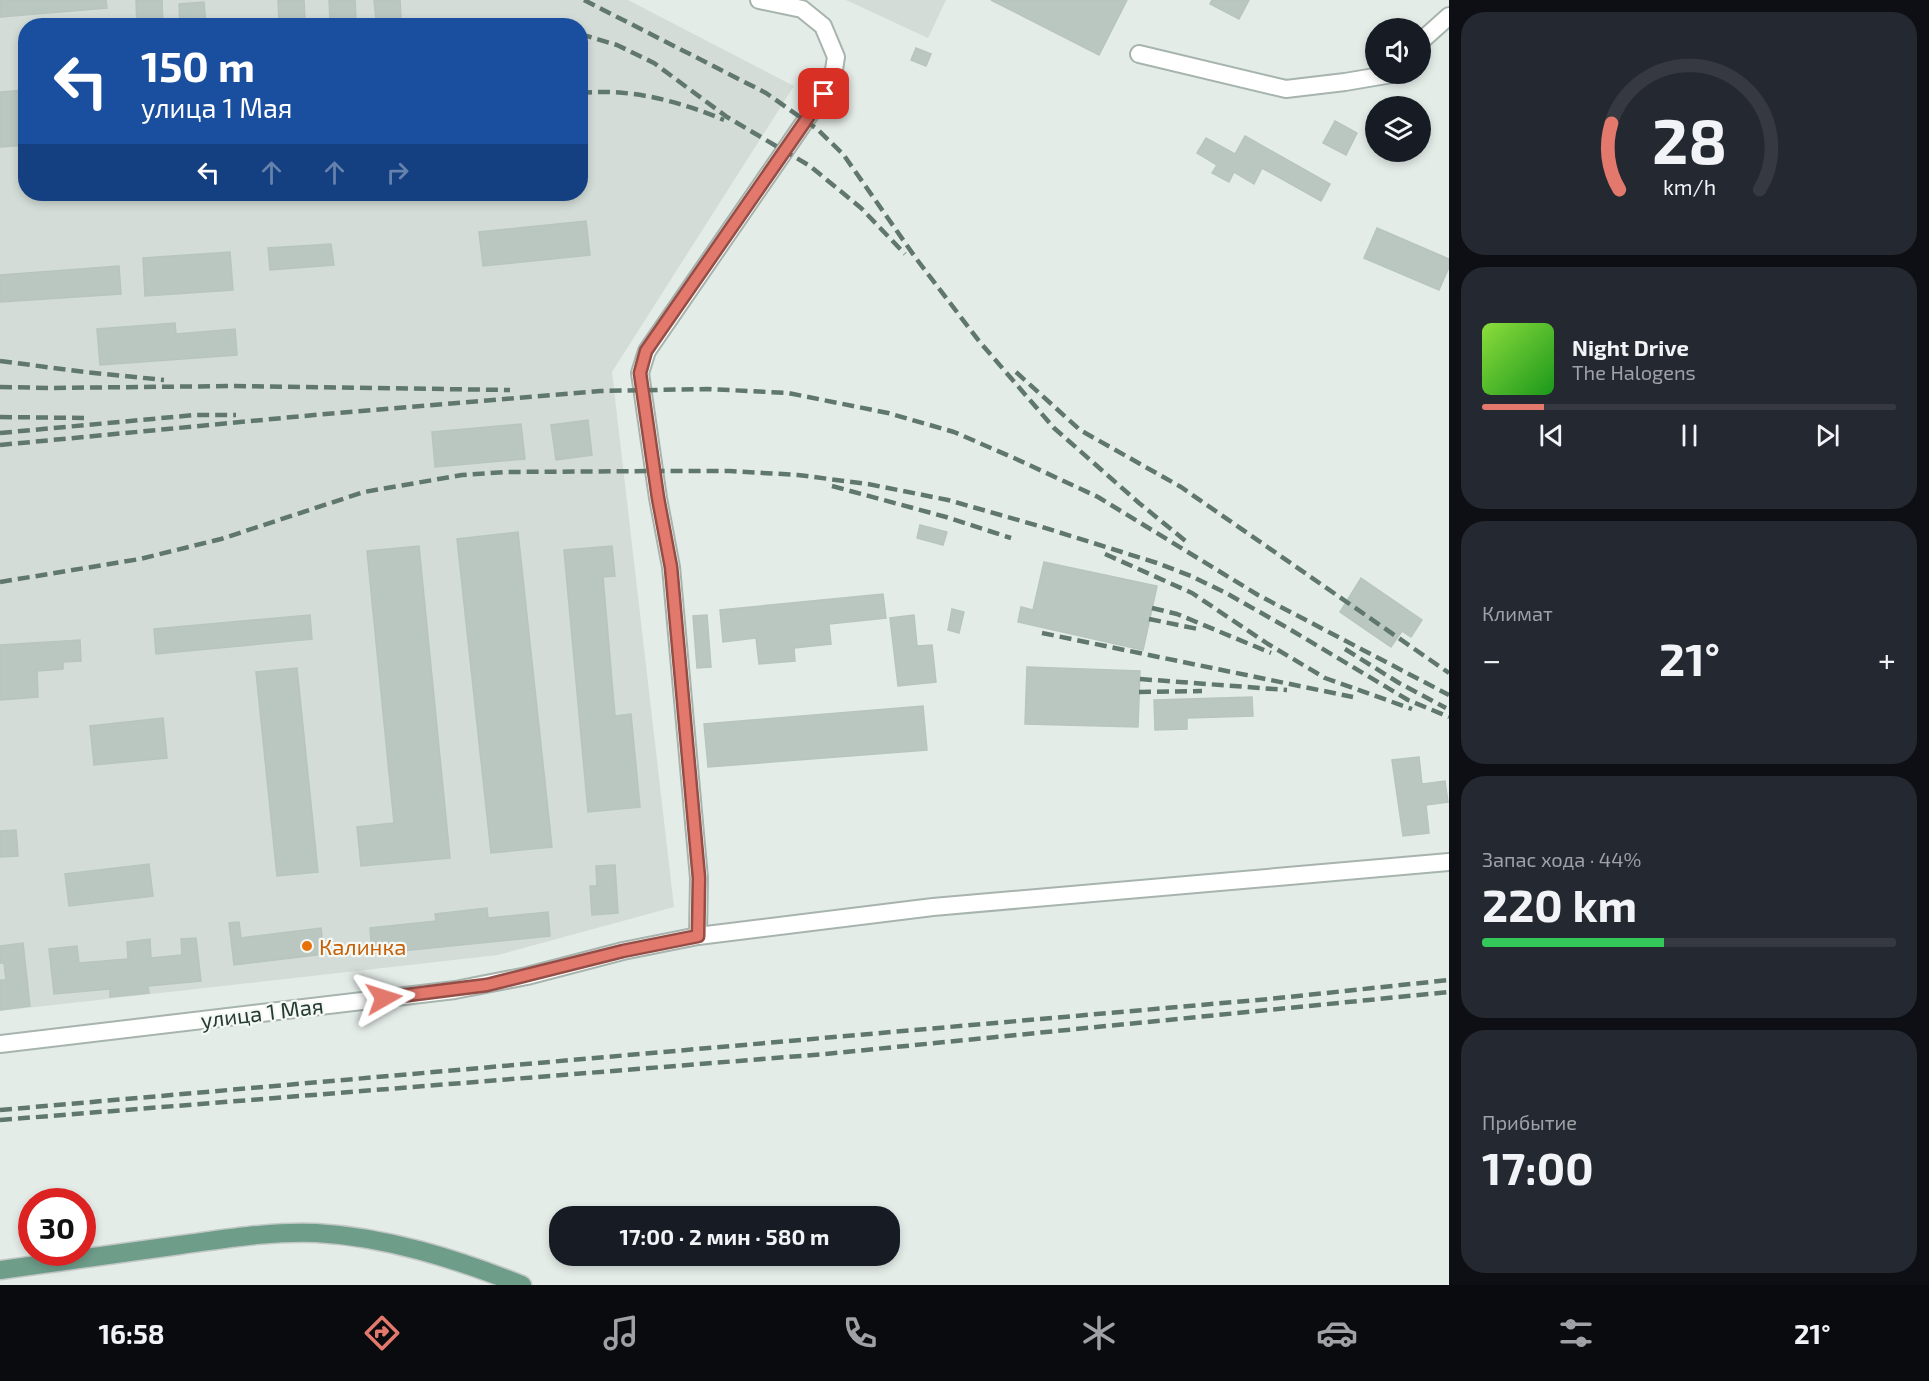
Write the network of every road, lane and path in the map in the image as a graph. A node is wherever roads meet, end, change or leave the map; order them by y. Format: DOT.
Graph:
graph roads {
  1 [pos="759,0"];
  2 [pos="1449,16"];
  3 [pos="1431,32"];
  4 [pos="1139,54"];
  5 [pos="1365,79"];
  6 [pos="1449,862"];
  7 [pos="698,936"];
  8 [pos="0,1044"];
  9 [pos="0,1270"];
  10 [pos="522,1285"];
  1 -- 7 [label="street"];
  2 -- 3 [label="street"];
  4 -- 5 [label="street"];
  6 -- 7 [label="street, улица 1 Мая"];
  7 -- 8 [label="street, улица 1 Мая"];
  9 -- 10 [label="main road"];
}
